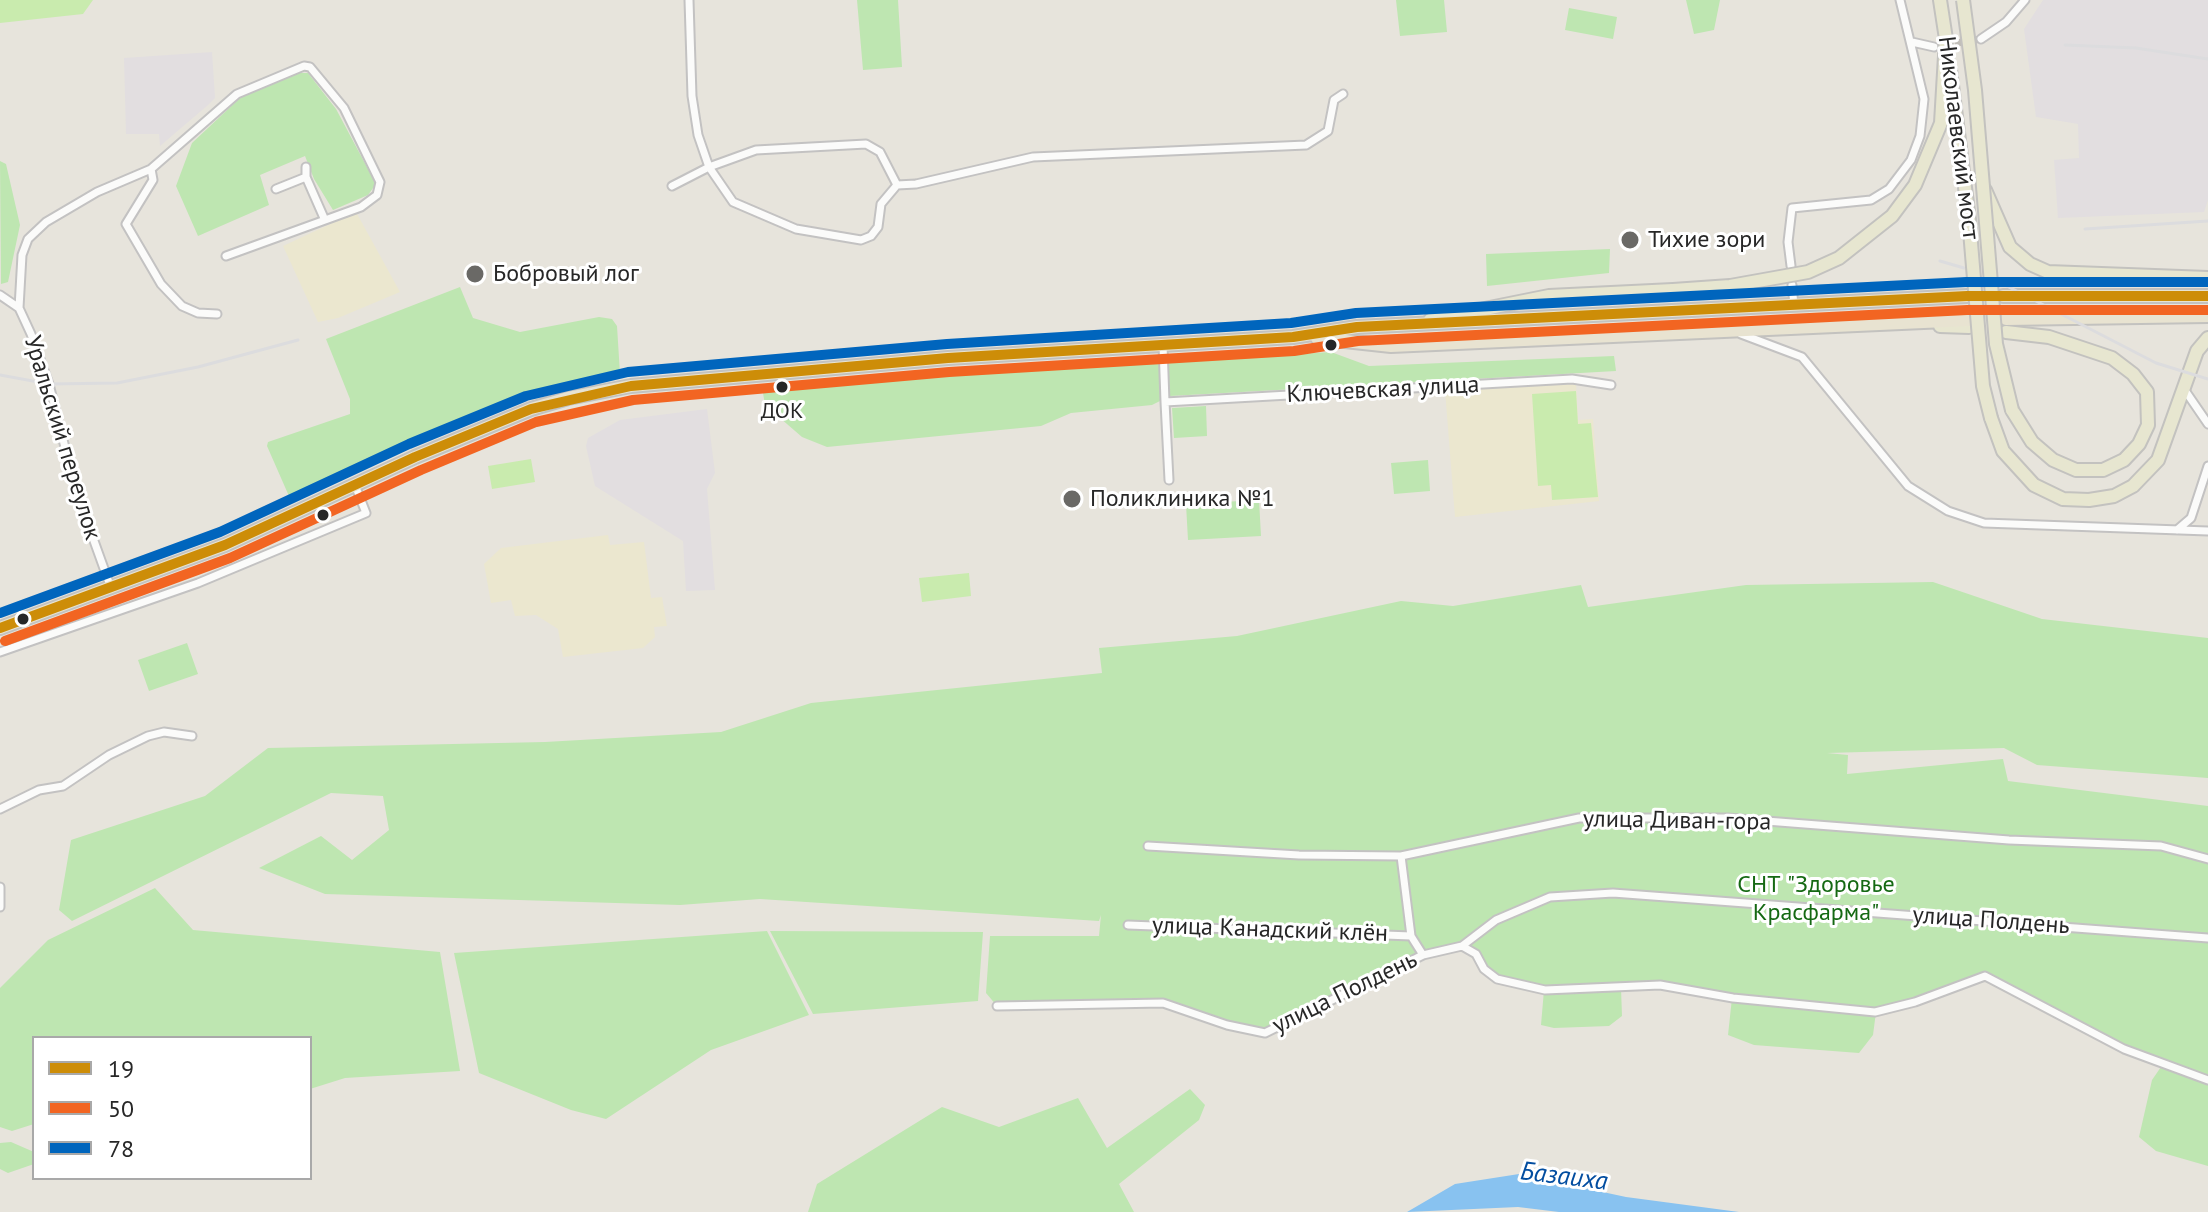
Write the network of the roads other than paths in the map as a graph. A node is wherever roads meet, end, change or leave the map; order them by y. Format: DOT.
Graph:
graph roads {
  1 [pos="689,0"];
  2 [pos="1900,0"];
  3 [pos="1940,0"];
  4 [pos="1963,0"];
  5 [pos="2025,0"];
  6 [pos="1946,39"];
  7 [pos="1981,39"];
  8 [pos="1912,42"];
  9 [pos="1934,47"];
  10 [pos="1343,94"];
  11 [pos="306,167"];
  12 [pos="709,167"];
  13 [pos="151,169"];
  14 [pos="306,177"];
  15 [pos="897,185"];
  16 [pos="672,186"];
  17 [pos="1984,186"];
  18 [pos="276,189"];
  19 [pos="324,218"];
  20 [pos="226,256"];
  21 [pos="1791,266"];
  22 [pos="2208,278"];
  23 [pos="1792,285"];
  24 [pos="0,295"];
  25 [pos="1967,296"];
  26 [pos="2003,296"];
  27 [pos="2208,296"];
  28 [pos="1794,305"];
  29 [pos="19,308"];
  30 [pos="217,314"];
  31 [pos="2208,316"];
  32 [pos="1968,323"];
  33 [pos="2006,325"];
  34 [pos="1399,326"];
  35 [pos="1735,331"];
  36 [pos="1298,336"];
  37 [pos="2208,338"];
  38 [pos="1163,345"];
  39 [pos="1611,385"];
  40 [pos="2184,389"];
  41 [pos="1165,402"];
  42 [pos="2208,424"];
  43 [pos="2208,466"];
  44 [pos="1169,480"];
  45 [pos="355,485"];
  46 [pos="2177,530"];
  47 [pos="2208,531"];
  48 [pos="111,590"];
  49 [pos="0,628"];
  50 [pos="0,652"];
  51 [pos="192,736"];
  52 [pos="0,809"];
  53 [pos="1148,846"];
  54 [pos="1401,856"];
  55 [pos="2208,859"];
  56 [pos="0,887"];
  57 [pos="0,907"];
  58 [pos="1128,925"];
  59 [pos="1411,936"];
  60 [pos="2208,938"];
  61 [pos="1462,946"];
  62 [pos="1423,955"];
  63 [pos="997,1006"];
  64 [pos="2208,1080"];
  1 -- 12 [label="street"];
  2 -- 8 [label="street"];
  3 -- 6 [label="main road, Николаевский мост"];
  4 -- 17 [label="main road, Николаевский мост, bridge"];
  5 -- 7 [label="street"];
  6 -- 34 [label="main road, bridge"];
  6 -- 40 [label="main road, Николаевский мост, bridge"];
  8 -- 9 [label="street"];
  8 -- 21 [label="street"];
  10 -- 15 [label="street"];
  11 -- 14 [label="street"];
  12 -- 15 [label="street"];
  12 -- 15 [label="street"];
  12 -- 16 [label="street"];
  13 -- 19 [label="street"];
  13 -- 29 [label="street"];
  13 -- 30 [label="street"];
  14 -- 18 [label="street"];
  14 -- 19 [label="street"];
  17 -- 22 [label="main road"];
  17 -- 33 [label="main road, Николаевский мост, bridge"];
  19 -- 20 [label="street"];
  23 -- 28 [label="street"];
  24 -- 29 [label="street, Уральский переулок"];
  25 -- 28 [label="highway"];
  26 -- 27 [label="highway"];
  28 -- 34 [label="highway"];
  29 -- 48 [label="street, Уральский переулок"];
  31 -- 33 [label="highway"];
  32 -- 35 [label="highway"];
  34 -- 36 [label="highway"];
  35 -- 36 [label="highway"];
  35 -- 46 [label="street"];
  36 -- 38 [label="highway"];
  37 -- 40 [label="main road, Николаевский мост"];
  38 -- 41 [label="street"];
  38 -- 45 [label="highway"];
  39 -- 41 [label="street, Ключевская улица"];
  40 -- 42 [label="street"];
  41 -- 44 [label="street"];
  43 -- 46 [label="street"];
  45 -- 48 [label="highway"];
  45 -- 50 [label="street"];
  46 -- 47 [label="street"];
  48 -- 49 [label="highway"];
  51 -- 52 [label="street"];
  53 -- 54 [label="street, улица Диван-гора"];
  54 -- 55 [label="street, улица Диван-гора"];
  54 -- 59 [label="street"];
  56 -- 57 [label="street"];
  58 -- 59 [label="street, улица Канадский клён"];
  59 -- 62 [label="street"];
  60 -- 61 [label="street, улица Полдень"];
  61 -- 62 [label="street, улица Полдень"];
  61 -- 64 [label="street"];
  62 -- 63 [label="street, улица Полдень"];
}
